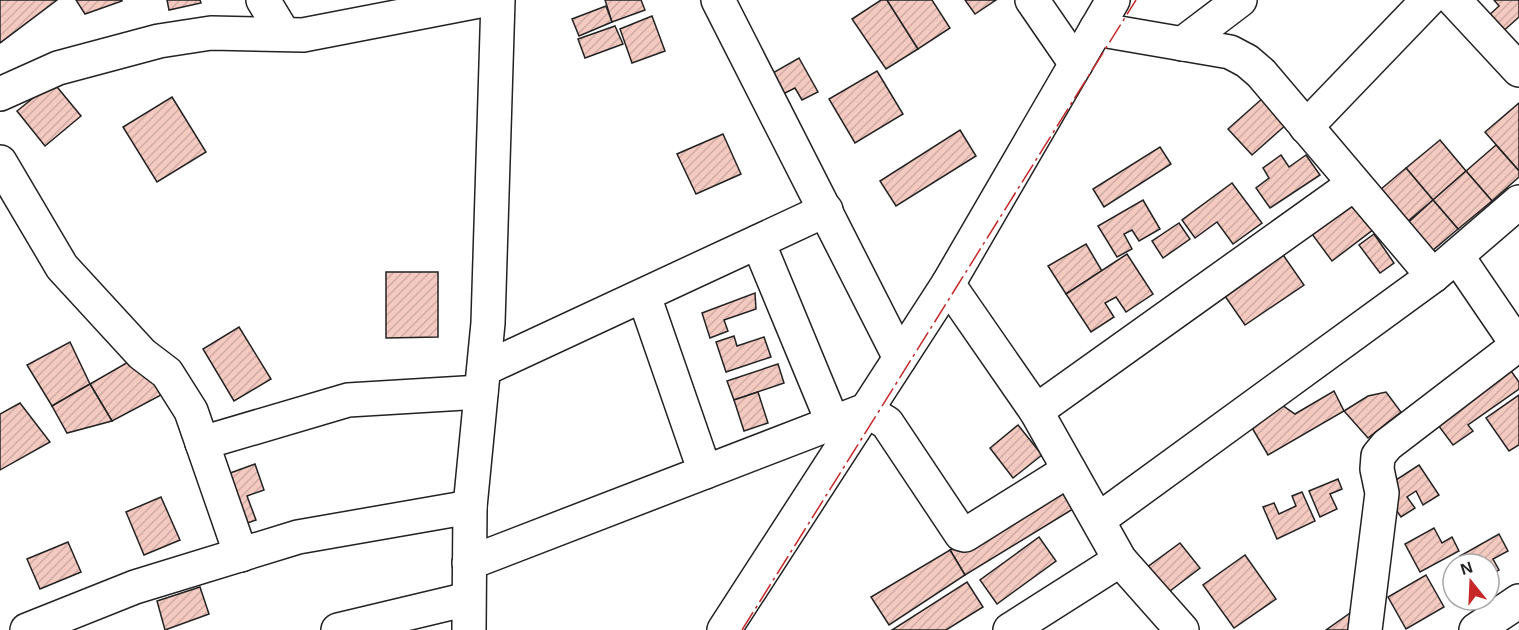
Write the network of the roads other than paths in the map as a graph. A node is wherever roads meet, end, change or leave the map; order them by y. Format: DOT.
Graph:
graph roads {
  1 [pos="263,0"];
  2 [pos="484,0"];
  3 [pos="498,0"];
  4 [pos="718,0"];
  5 [pos="1032,0"];
  6 [pos="1113,0"];
  7 [pos="1240,0"];
  8 [pos="1428,0"];
  9 [pos="1454,0"];
  10 [pos="1096,29"];
  11 [pos="283,33"];
  12 [pos="1182,44"];
  13 [pos="1076,64"];
  14 [pos="1519,70"];
  15 [pos="0,94"];
  16 [pos="1306,127"];
  17 [pos="0,162"];
  18 [pos="1354,184"];
  19 [pos="1519,202"];
  20 [pos="826,210"];
  21 [pos="758,242"];
  22 [pos="1445,266"];
  23 [pos="948,284"];
  24 [pos="644,296"];
  25 [pos="1519,345"];
  26 [pos="900,358"];
  27 [pos="483,380"];
  28 [pos="866,410"];
  29 [pos="1036,411"];
  30 [pos="833,423"];
  31 [pos="202,443"];
  32 [pos="1069,470"];
  33 [pos="705,472"];
  34 [pos="470,507"];
  35 [pos="1098,520"];
  36 [pos="241,555"];
  37 [pos="1120,560"];
  38 [pos="469,563"];
  39 [pos="468,614"];
  40 [pos="1514,614"];
  41 [pos="739,622"];
  42 [pos="27,630"];
  43 [pos="338,630"];
  44 [pos="1010,630"];
  45 [pos="1182,630"];
  46 [pos="1365,630"];
  47 [pos="1476,630"];
  1 -- 11 [label="street"];
  2 -- 11 [label="street"];
  3 -- 27 [label="street"];
  4 -- 20 [label="street"];
  5 -- 13 [label="street"];
  6 -- 10 [label="street"];
  7 -- 12 [label="street"];
  8 -- 16 [label="street"];
  9 -- 14 [label="street"];
  10 -- 12 [label="street"];
  10 -- 13 [label="street"];
  11 -- 15 [label="street"];
  12 -- 16 [label="street"];
  13 -- 23 [label="street"];
  16 -- 18 [label="street"];
  17 -- 31 [label="street"];
  18 -- 22 [label="street"];
  18 -- 29 [label="street"];
  19 -- 22 [label="street"];
  20 -- 21 [label="street"];
  20 -- 26 [label="street"];
  21 -- 24 [label="street"];
  21 -- 30 [label="street"];
  22 -- 25 [label="street"];
  22 -- 35 [label="street"];
  23 -- 26 [label="street"];
  23 -- 29 [label="street"];
  24 -- 27 [label="street"];
  24 -- 33 [label="street"];
  25 -- 46 [label="street"];
  26 -- 28 [label="street"];
  27 -- 31 [label="street"];
  27 -- 34 [label="street"];
  28 -- 30 [label="street"];
  28 -- 32 [label="street"];
  28 -- 41 [label="street"];
  29 -- 32 [label="street"];
  30 -- 33 [label="street"];
  31 -- 36 [label="street"];
  32 -- 35 [label="street"];
  33 -- 38 [label="street"];
  34 -- 36 [label="street"];
  34 -- 38 [label="street"];
  35 -- 37 [label="street"];
  36 -- 42 [label="street"];
  37 -- 44 [label="street"];
  37 -- 45 [label="street"];
  38 -- 39 [label="street"];
  39 -- 43 [label="street"];
  40 -- 47 [label="street"];
}
